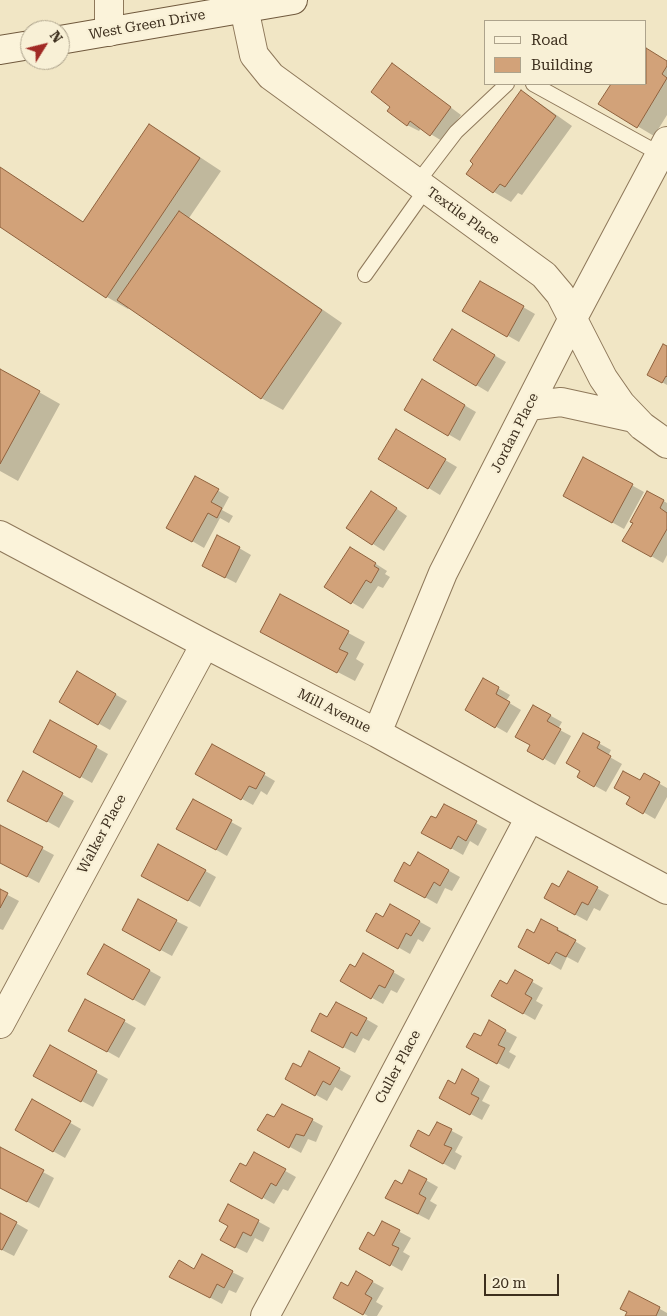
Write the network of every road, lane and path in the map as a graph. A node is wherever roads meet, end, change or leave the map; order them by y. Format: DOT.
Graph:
graph roads {
  1 [pos="108,0"];
  2 [pos="293,0"];
  3 [pos="244,8"];
  4 [pos="109,32"];
  5 [pos="70,38"];
  6 [pos="20,47"];
  7 [pos="0,50"];
  8 [pos="505,85"];
  9 [pos="535,85"];
  10 [pos="664,147"];
  11 [pos="421,186"];
  12 [pos="365,275"];
  13 [pos="573,318"];
  14 [pos="529,406"];
  15 [pos="634,418"];
  16 [pos="667,444"];
  17 [pos="0,535"];
  18 [pos="204,644"];
  19 [pos="377,734"];
  20 [pos="530,817"];
  21 [pos="667,890"];
  22 [pos="0,1024"];
  23 [pos="265,1316"];
  1 -- 4 [label="street"];
  2 -- 3 [label="street, West Green Drive"];
  3 -- 4 [label="street, West Green Drive"];
  3 -- 11 [label="street, Textile Place"];
  4 -- 5 [label="street, West Green Drive"];
  6 -- 7 [label="street"];
  8 -- 11 [label="lane"];
  9 -- 10 [label="lane"];
  10 -- 13 [label="street, Jordan Place"];
  11 -- 12 [label="lane"];
  11 -- 13 [label="street, Textile Place"];
  13 -- 14 [label="street, Jordan Place"];
  13 -- 15 [label="street, Textile Place"];
  14 -- 15 [label="street"];
  14 -- 19 [label="street, Jordan Place"];
  15 -- 16 [label="street, Textile Place"];
  17 -- 18 [label="street, Mill Avenue"];
  18 -- 19 [label="street, Mill Avenue"];
  18 -- 22 [label="street, Walker Place"];
  19 -- 20 [label="street, Mill Avenue"];
  20 -- 21 [label="street, Mill Avenue"];
  20 -- 23 [label="street, Culler Place"];
}
